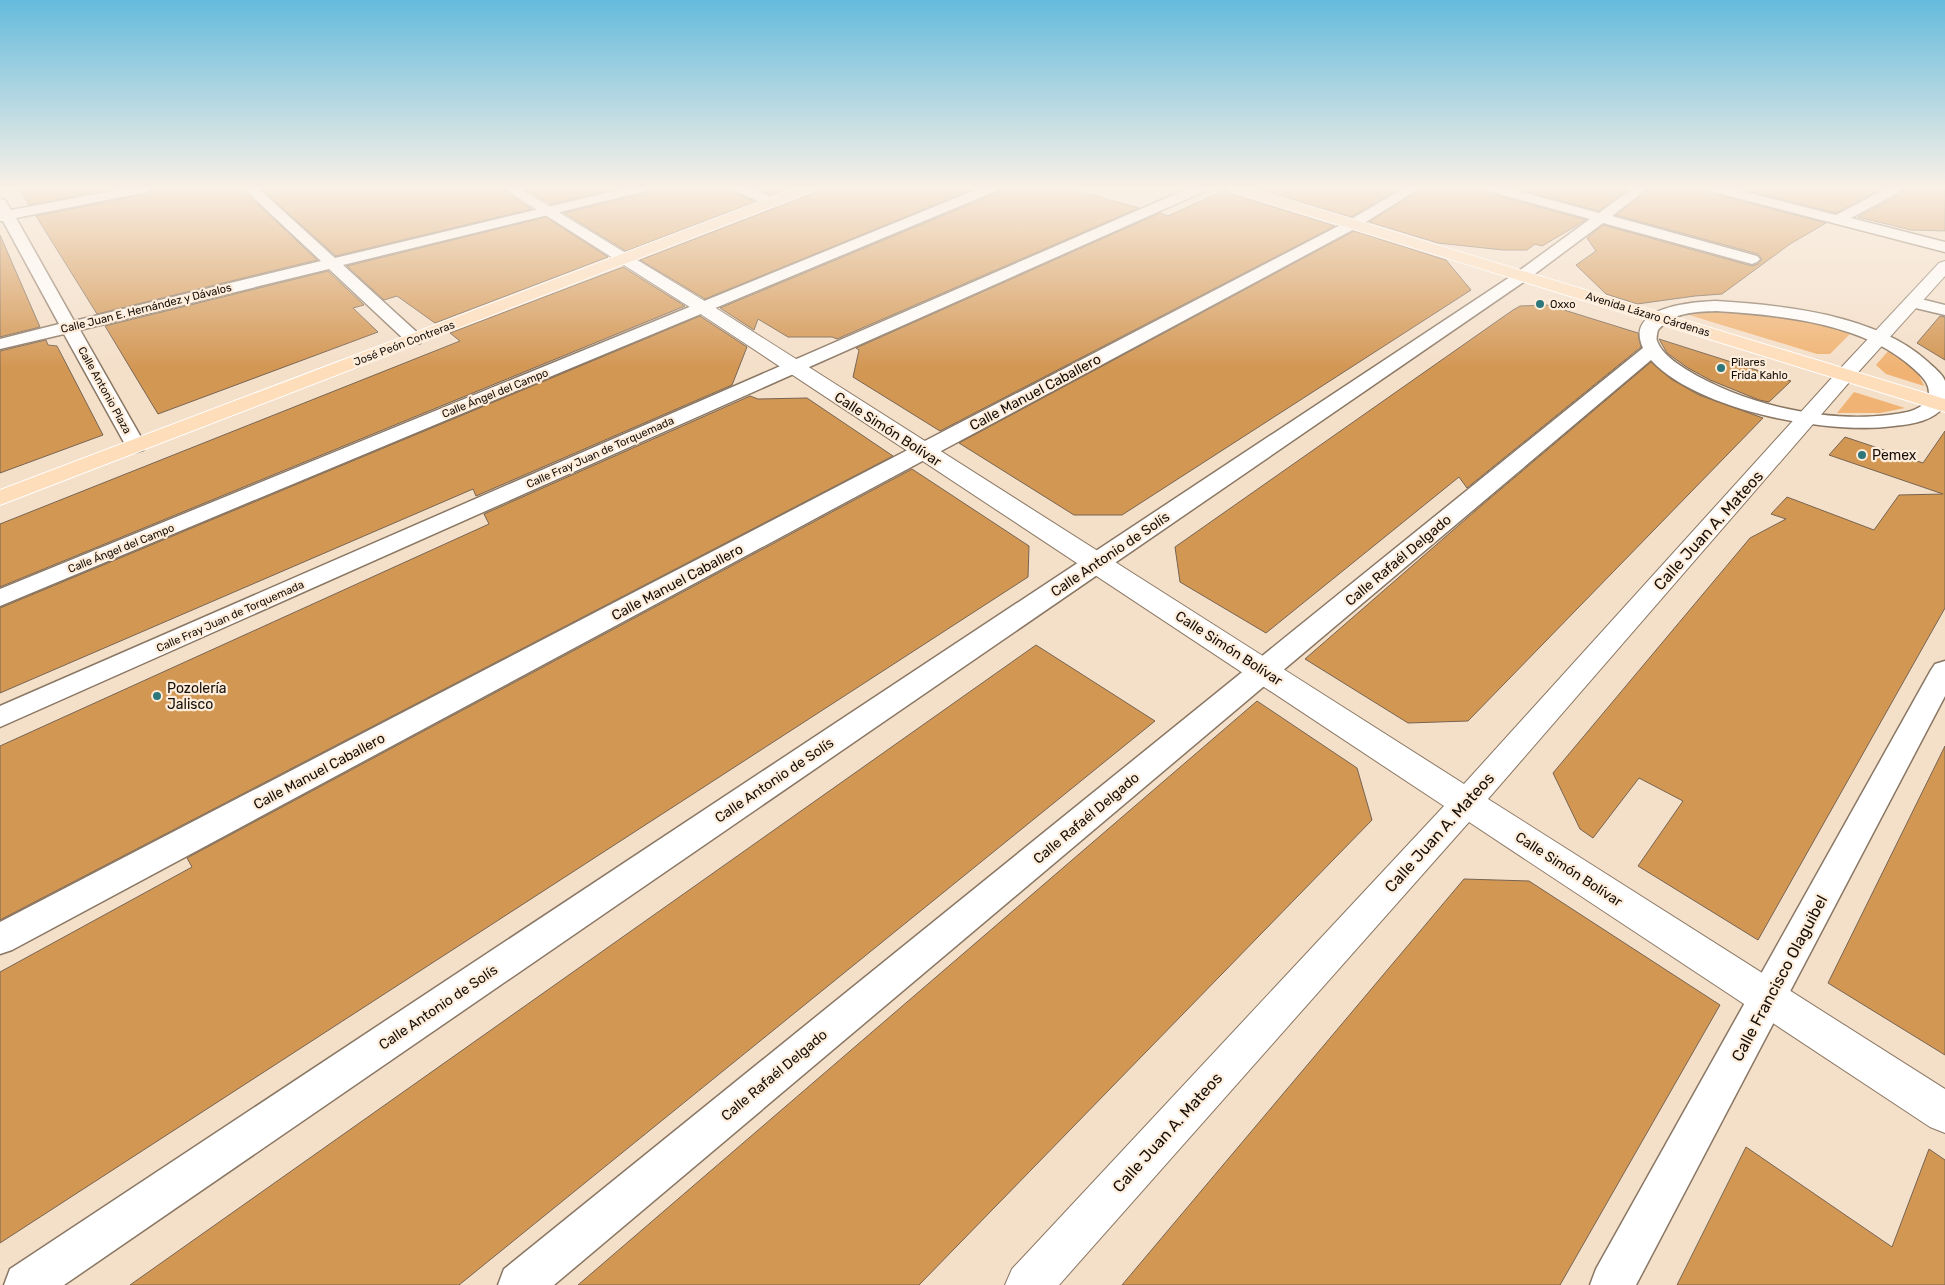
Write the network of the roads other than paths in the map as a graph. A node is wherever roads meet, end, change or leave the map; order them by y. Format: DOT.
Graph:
graph roads {
  1 [pos="23,248"];
  2 [pos="314,248"];
  3 [pos="393,248"];
  4 [pos="608,248"];
  5 [pos="650,248"];
  6 [pos="845,248"];
  7 [pos="1064,248"];
  8 [pos="1308,248"];
  9 [pos="1431,248"];
  10 [pos="1560,248"];
  11 [pos="1712,248"];
  12 [pos="624,258"];
  13 [pos="1752,259"];
  14 [pos="330,263"];
  15 [pos="1945,266"];
  16 [pos="1522,276"];
  17 [pos="1913,302"];
  18 [pos="702,307"];
  19 [pos="1945,310"];
  20 [pos="1658,318"];
  21 [pos="69,327"];
  22 [pos="414,339"];
  23 [pos="1878,339"];
  24 [pos="0,344"];
  25 [pos="1652,350"];
  26 [pos="794,367"];
  27 [pos="1845,375"];
  28 [pos="1941,405"];
  29 [pos="1807,418"];
  30 [pos="136,446"];
  31 [pos="923,452"];
  32 [pos="0,498"];
  33 [pos="1096,563"];
  34 [pos="0,598"];
  35 [pos="1264,670"];
  36 [pos="1945,670"];
  37 [pos="0,717"];
  38 [pos="1467,802"];
  39 [pos="0,940"];
  40 [pos="1768,998"];
  41 [pos="1945,1113"];
  42 [pos="26,1285"];
  43 [pos="520,1285"];
  44 [pos="1028,1285"];
  45 [pos="1612,1285"];
  1 -- 21 [label="street, Calle Antonio Plaza"];
  2 -- 14 [label="street"];
  3 -- 14 [label="street, Calle Juan E. Hernández y Dávalos"];
  4 -- 12 [label="street, Calle Simón Bolívar"];
  5 -- 12 [label="main road, José Peón Contreras"];
  6 -- 18 [label="street, Calle Ángel del Campo"];
  7 -- 26 [label="street, Calle Fray Juan de Torquemada"];
  8 -- 31 [label="street, Calle Manuel Caballero"];
  9 -- 16 [label="main road, Avenida Lázaro Cárdenas"];
  10 -- 16 [label="street, Calle Antonio de Solís"];
  11 -- 13 [label="street"];
  12 -- 18 [label="street, Calle Simón Bolívar"];
  12 -- 22 [label="main road, José Peón Contreras"];
  14 -- 21 [label="street, Calle Juan E. Hernández y Dávalos"];
  14 -- 22 [label="street"];
  15 -- 17 [label="street, Calle Juan A. Mateos"];
  16 -- 20 [label="main road, Avenida Lázaro Cárdenas"];
  16 -- 33 [label="street, Calle Antonio de Solís"];
  17 -- 19 [label="street"];
  17 -- 23 [label="street, Calle Juan A. Mateos"];
  18 -- 26 [label="street, Calle Simón Bolívar"];
  18 -- 34 [label="street, Calle Ángel del Campo"];
  20 -- 23 [label="street"];
  20 -- 25 [label="street"];
  20 -- 27 [label="main road, Avenida Lázaro Cárdenas"];
  21 -- 24 [label="street, Calle Juan E. Hernández y Dávalos"];
  21 -- 30 [label="street, Calle Antonio Plaza"];
  22 -- 30 [label="main road, José Peón Contreras"];
  23 -- 27 [label="street, Calle Juan A. Mateos"];
  23 -- 28 [label="street"];
  25 -- 29 [label="street"];
  25 -- 35 [label="street, Calle Rafaél Delgado"];
  26 -- 31 [label="street, Calle Simón Bolívar"];
  26 -- 37 [label="street, Calle Fray Juan de Torquemada"];
  27 -- 28 [label="main road, Avenida Lázaro Cárdenas"];
  27 -- 29 [label="street, Calle Juan A. Mateos"];
  28 -- 29 [label="street"];
  29 -- 38 [label="street, Calle Juan A. Mateos"];
  30 -- 32 [label="main road, José Peón Contreras"];
  31 -- 33 [label="street, Calle Simón Bolívar"];
  31 -- 39 [label="street, Calle Manuel Caballero"];
  33 -- 35 [label="street, Calle Simón Bolívar"];
  33 -- 42 [label="street, Calle Antonio de Solís"];
  35 -- 38 [label="street, Calle Simón Bolívar"];
  35 -- 43 [label="street, Calle Rafaél Delgado"];
  36 -- 40 [label="street, Calle Francisco Olaguibel"];
  38 -- 40 [label="street, Calle Simón Bolívar"];
  38 -- 44 [label="street, Calle Juan A. Mateos"];
  40 -- 41 [label="street, Calle Simón Bolívar"];
  40 -- 45 [label="street, Calle Francisco Olaguibel"];
}
